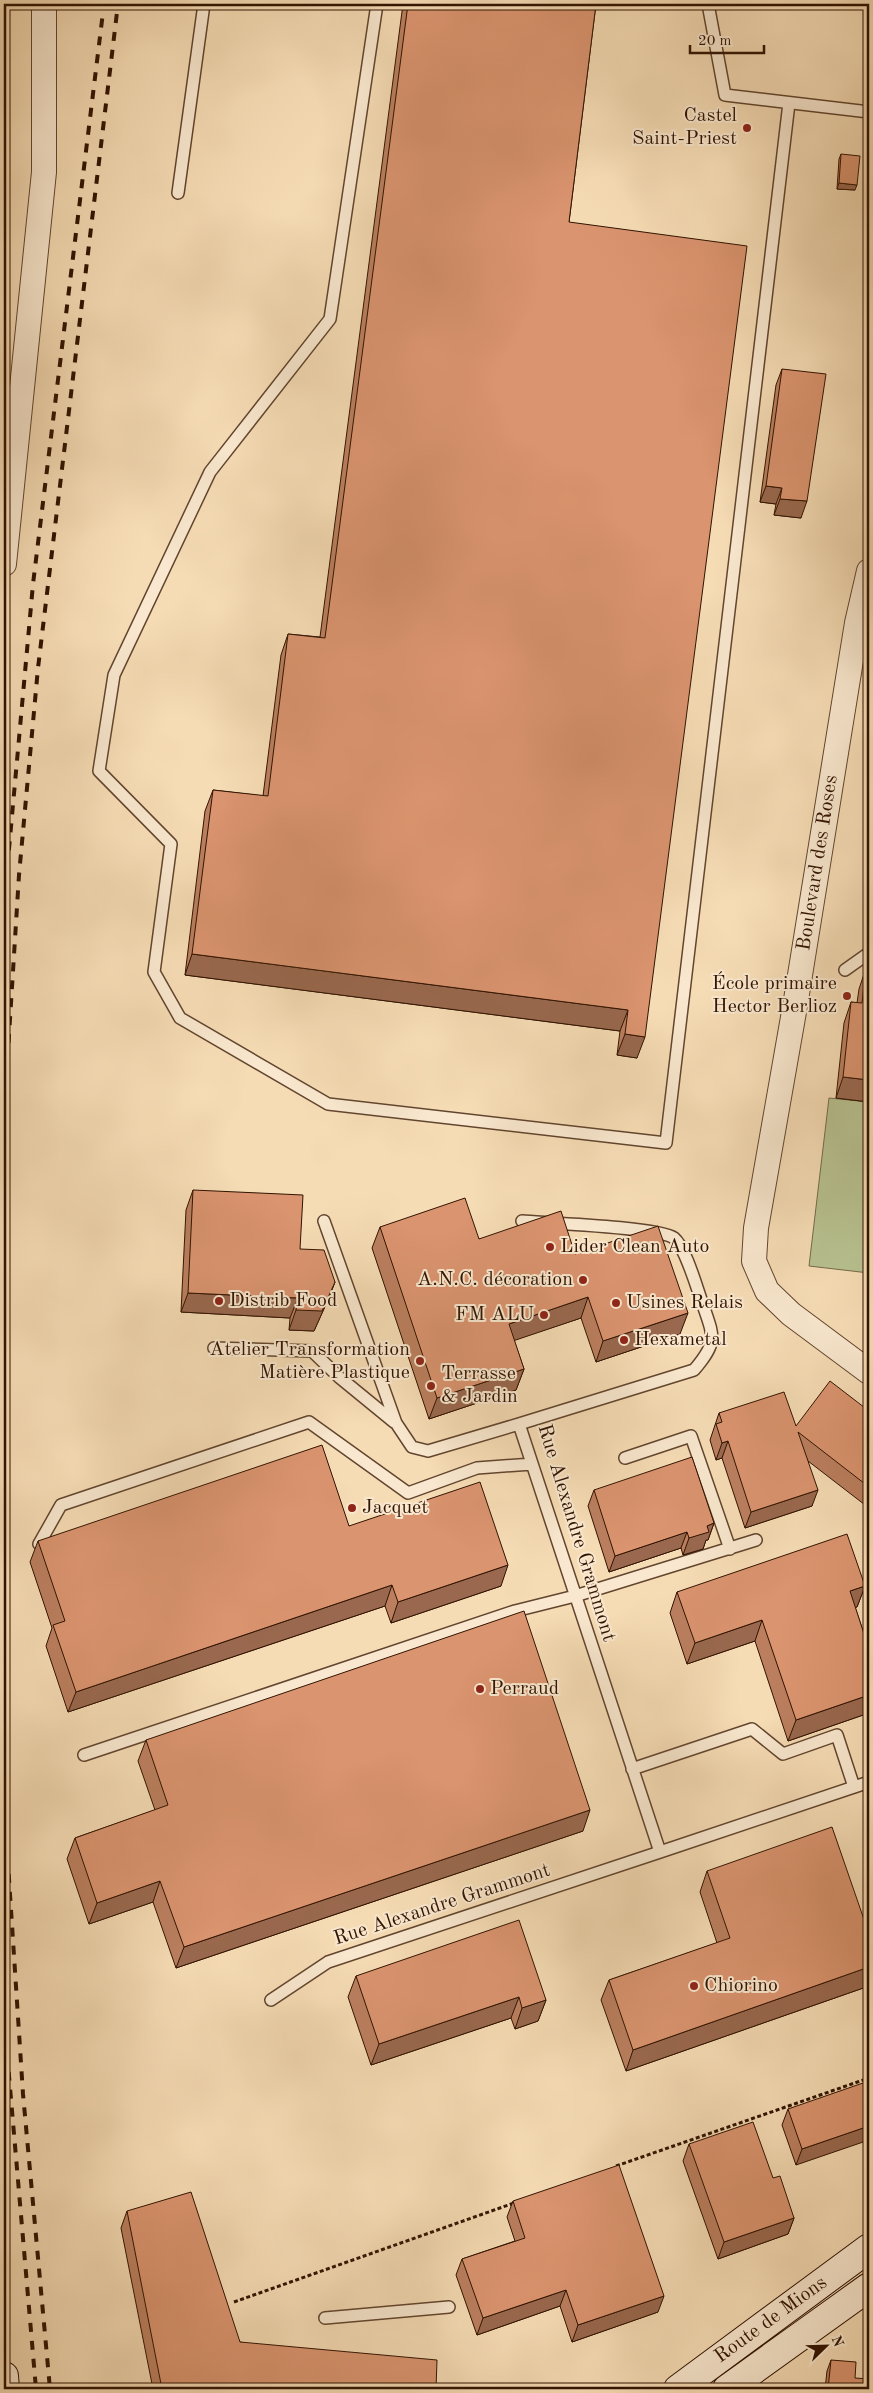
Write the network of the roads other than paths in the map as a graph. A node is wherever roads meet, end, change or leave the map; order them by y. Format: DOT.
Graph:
graph roads {
  1 [pos="44,4"];
  2 [pos="204,4"];
  3 [pos="377,4"];
  4 [pos="708,4"];
  5 [pos="788,103"];
  6 [pos="869,112"];
  7 [pos="178,193"];
  8 [pos="4,564"];
  9 [pos="869,571"];
  10 [pos="869,953"];
  11 [pos="845,970"];
  12 [pos="324,1221"];
  13 [pos="522,1221"];
  14 [pos="214,1348"];
  15 [pos="869,1372"];
  16 [pos="396,1424"];
  17 [pos="519,1424"];
  18 [pos="625,1458"];
  19 [pos="532,1464"];
  20 [pos="756,1540"];
  21 [pos="39,1544"];
  22 [pos="730,1549"];
  23 [pos="574,1596"];
  24 [pos="84,1755"];
  25 [pos="632,1769"];
  26 [pos="869,1782"];
  27 [pos="854,1787"];
  28 [pos="660,1852"];
  29 [pos="271,2000"];
  30 [pos="868,2256"];
  31 [pos="869,2286"];
  32 [pos="449,2307"];
  33 [pos="325,2318"];
  34 [pos="4,2376"];
  35 [pos="5,2389"];
  36 [pos="678,2389"];
  37 [pos="727,2389"];
  1 -- 8 [label="street"];
  2 -- 7 [label="lane"];
  3 -- 5 [label="lane"];
  4 -- 5 [label="lane"];
  5 -- 6 [label="lane"];
  9 -- 15 [label="street, Boulevard des Roses"];
  10 -- 11 [label="lane"];
  12 -- 16 [label="lane"];
  13 -- 17 [label="lane, Rue Alexandre Grammont"];
  14 -- 16 [label="lane"];
  16 -- 17 [label="lane"];
  17 -- 19 [label="lane, Rue Alexandre Grammont"];
  18 -- 22 [label="lane"];
  19 -- 21 [label="lane"];
  19 -- 23 [label="lane, Rue Alexandre Grammont"];
  20 -- 22 [label="lane"];
  22 -- 23 [label="lane"];
  23 -- 24 [label="lane"];
  23 -- 25 [label="lane, Rue Alexandre Grammont"];
  25 -- 27 [label="lane"];
  25 -- 28 [label="lane, Rue Alexandre Grammont"];
  26 -- 27 [label="lane, Rue Alexandre Grammont"];
  27 -- 28 [label="lane, Rue Alexandre Grammont"];
  28 -- 29 [label="lane, Rue Alexandre Grammont"];
  30 -- 36 [label="main road, Route de Mions"];
  31 -- 37 [label="main road, Route de Mions"];
  32 -- 33 [label="lane"];
  34 -- 35 [label="main road"];
}
